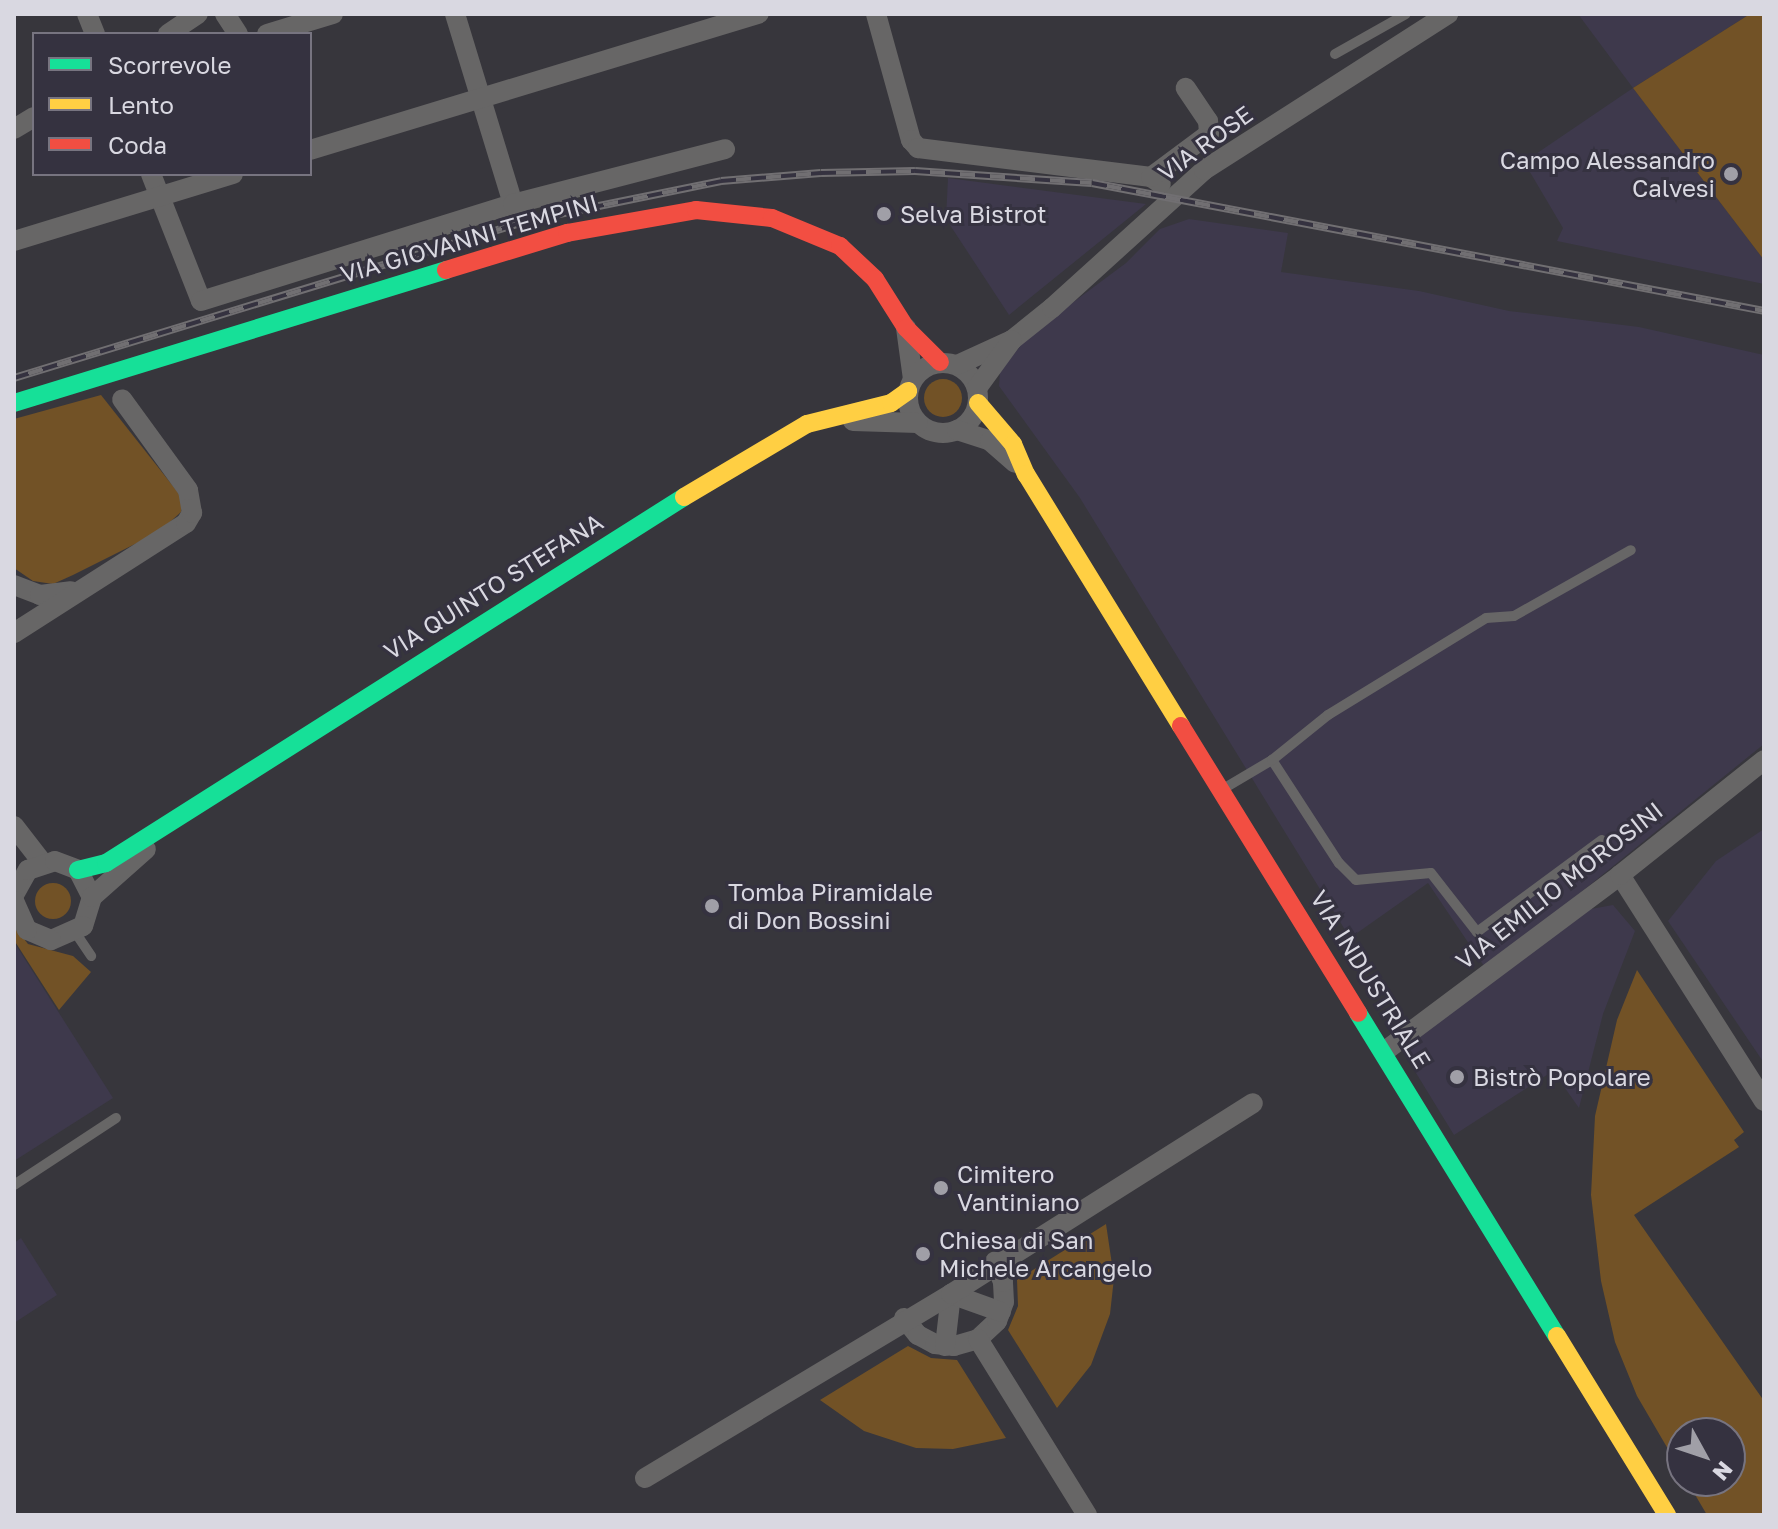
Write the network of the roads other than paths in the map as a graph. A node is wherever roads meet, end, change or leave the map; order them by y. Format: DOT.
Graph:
graph roads {
  1 [pos="198,14"];
  2 [pos="225,14"];
  3 [pos="333,14"];
  4 [pos="455,14"];
  5 [pos="759,14"];
  6 [pos="876,14"];
  7 [pos="1406,14"];
  8 [pos="1448,14"];
  9 [pos="171,32"];
  10 [pos="237,32"];
  11 [pos="274,32"];
  12 [pos="1335,54"];
  13 [pos="1186,88"];
  14 [pos="479,97"];
  15 [pos="32,118"];
  16 [pos="14,129"];
  17 [pos="312,149"];
  18 [pos="725,149"];
  19 [pos="152,176"];
  20 [pos="227,176"];
  21 [pos="160,197"];
  22 [pos="513,204"];
  23 [pos="14,241"];
  24 [pos="906,328"];
  25 [pos="1012,340"];
  26 [pos="948,364"];
  27 [pos="910,385"];
  28 [pos="978,396"];
  29 [pos="122,399"];
  30 [pos="14,403"];
  31 [pos="821,421"];
  32 [pos="918,423"];
  33 [pos="957,430"];
  34 [pos="1026,474"];
  35 [pos="1631,550"];
  36 [pos="14,585"];
  37 [pos="83,588"];
  38 [pos="14,633"];
  39 [pos="1272,760"];
  40 [pos="1764,760"];
  41 [pos="1223,789"];
  42 [pos="197,804"];
  43 [pos="14,826"];
  44 [pos="1602,840"];
  45 [pos="42,862"];
  46 [pos="78,870"];
  47 [pos="1620,875"];
  48 [pos="15,888"];
  49 [pos="92,897"];
  50 [pos="75,932"];
  51 [pos="91,956"];
  52 [pos="1385,1051"];
  53 [pos="1764,1101"];
  54 [pos="1253,1103"];
  55 [pos="116,1118"];
  56 [pos="14,1185"];
  57 [pos="995,1262"];
  58 [pos="951,1294"];
  59 [pos="1001,1312"];
  60 [pos="904,1318"];
  61 [pos="978,1339"];
  62 [pos="945,1346"];
  63 [pos="645,1478"];
  64 [pos="1087,1515"];
  65 [pos="1667,1515"];
  1 -- 9 [label="street"];
  2 -- 10 [label="street"];
  3 -- 11 [label="street"];
  4 -- 14 [label="street"];
  5 -- 14 [label="street"];
  6 -- 13 [label="street"];
  7 -- 12 [label="lane"];
  8 -- 25 [label="street, VIA ROSE"];
  14 -- 17 [label="street"];
  14 -- 22 [label="street"];
  15 -- 16 [label="street"];
  18 -- 22 [label="street"];
  19 -- 21 [label="street"];
  20 -- 21 [label="street"];
  21 -- 22 [label="street"];
  21 -- 23 [label="street"];
  24 -- 26 [label="street, VIA GIOVANNI TEMPINI"];
  24 -- 27 [label="street, VIA GIOVANNI TEMPINI"];
  24 -- 30 [label="street, VIA GIOVANNI TEMPINI"];
  25 -- 26 [label="street, VIA ROSE"];
  25 -- 28 [label="street, VIA ROSE"];
  26 -- 27 [label="street"];
  26 -- 28 [label="street"];
  27 -- 31 [label="street, VIA QUINTO STEFANA"];
  27 -- 32 [label="street"];
  28 -- 33 [label="street"];
  28 -- 34 [label="street, VIA INDUSTRIALE"];
  29 -- 37 [label="street"];
  31 -- 32 [label="street, VIA QUINTO STEFANA"];
  31 -- 42 [label="street, VIA QUINTO STEFANA"];
  32 -- 33 [label="street"];
  33 -- 34 [label="street, VIA INDUSTRIALE"];
  34 -- 41 [label="street, VIA INDUSTRIALE"];
  35 -- 39 [label="lane"];
  36 -- 37 [label="street"];
  37 -- 38 [label="street"];
  39 -- 41 [label="lane"];
  39 -- 44 [label="lane"];
  40 -- 47 [label="street, VIA EMILIO MOROSINI"];
  41 -- 52 [label="street, VIA INDUSTRIALE"];
  42 -- 46 [label="street, VIA QUINTO STEFANA"];
  42 -- 49 [label="street, VIA QUINTO STEFANA"];
  43 -- 45 [label="street"];
  45 -- 46 [label="street"];
  45 -- 48 [label="street"];
  46 -- 49 [label="street"];
  47 -- 52 [label="street, VIA EMILIO MOROSINI"];
  47 -- 53 [label="street"];
  48 -- 50 [label="street"];
  49 -- 50 [label="street"];
  50 -- 51 [label="lane"];
  52 -- 65 [label="street, VIA INDUSTRIALE"];
  54 -- 57 [label="street"];
  55 -- 56 [label="lane"];
  57 -- 58 [label="street"];
  57 -- 59 [label="street"];
  58 -- 59 [label="street"];
  58 -- 60 [label="street"];
  58 -- 62 [label="street"];
  59 -- 61 [label="street"];
  60 -- 62 [label="street"];
  60 -- 63 [label="street"];
  61 -- 62 [label="street"];
  61 -- 64 [label="street"];
}
